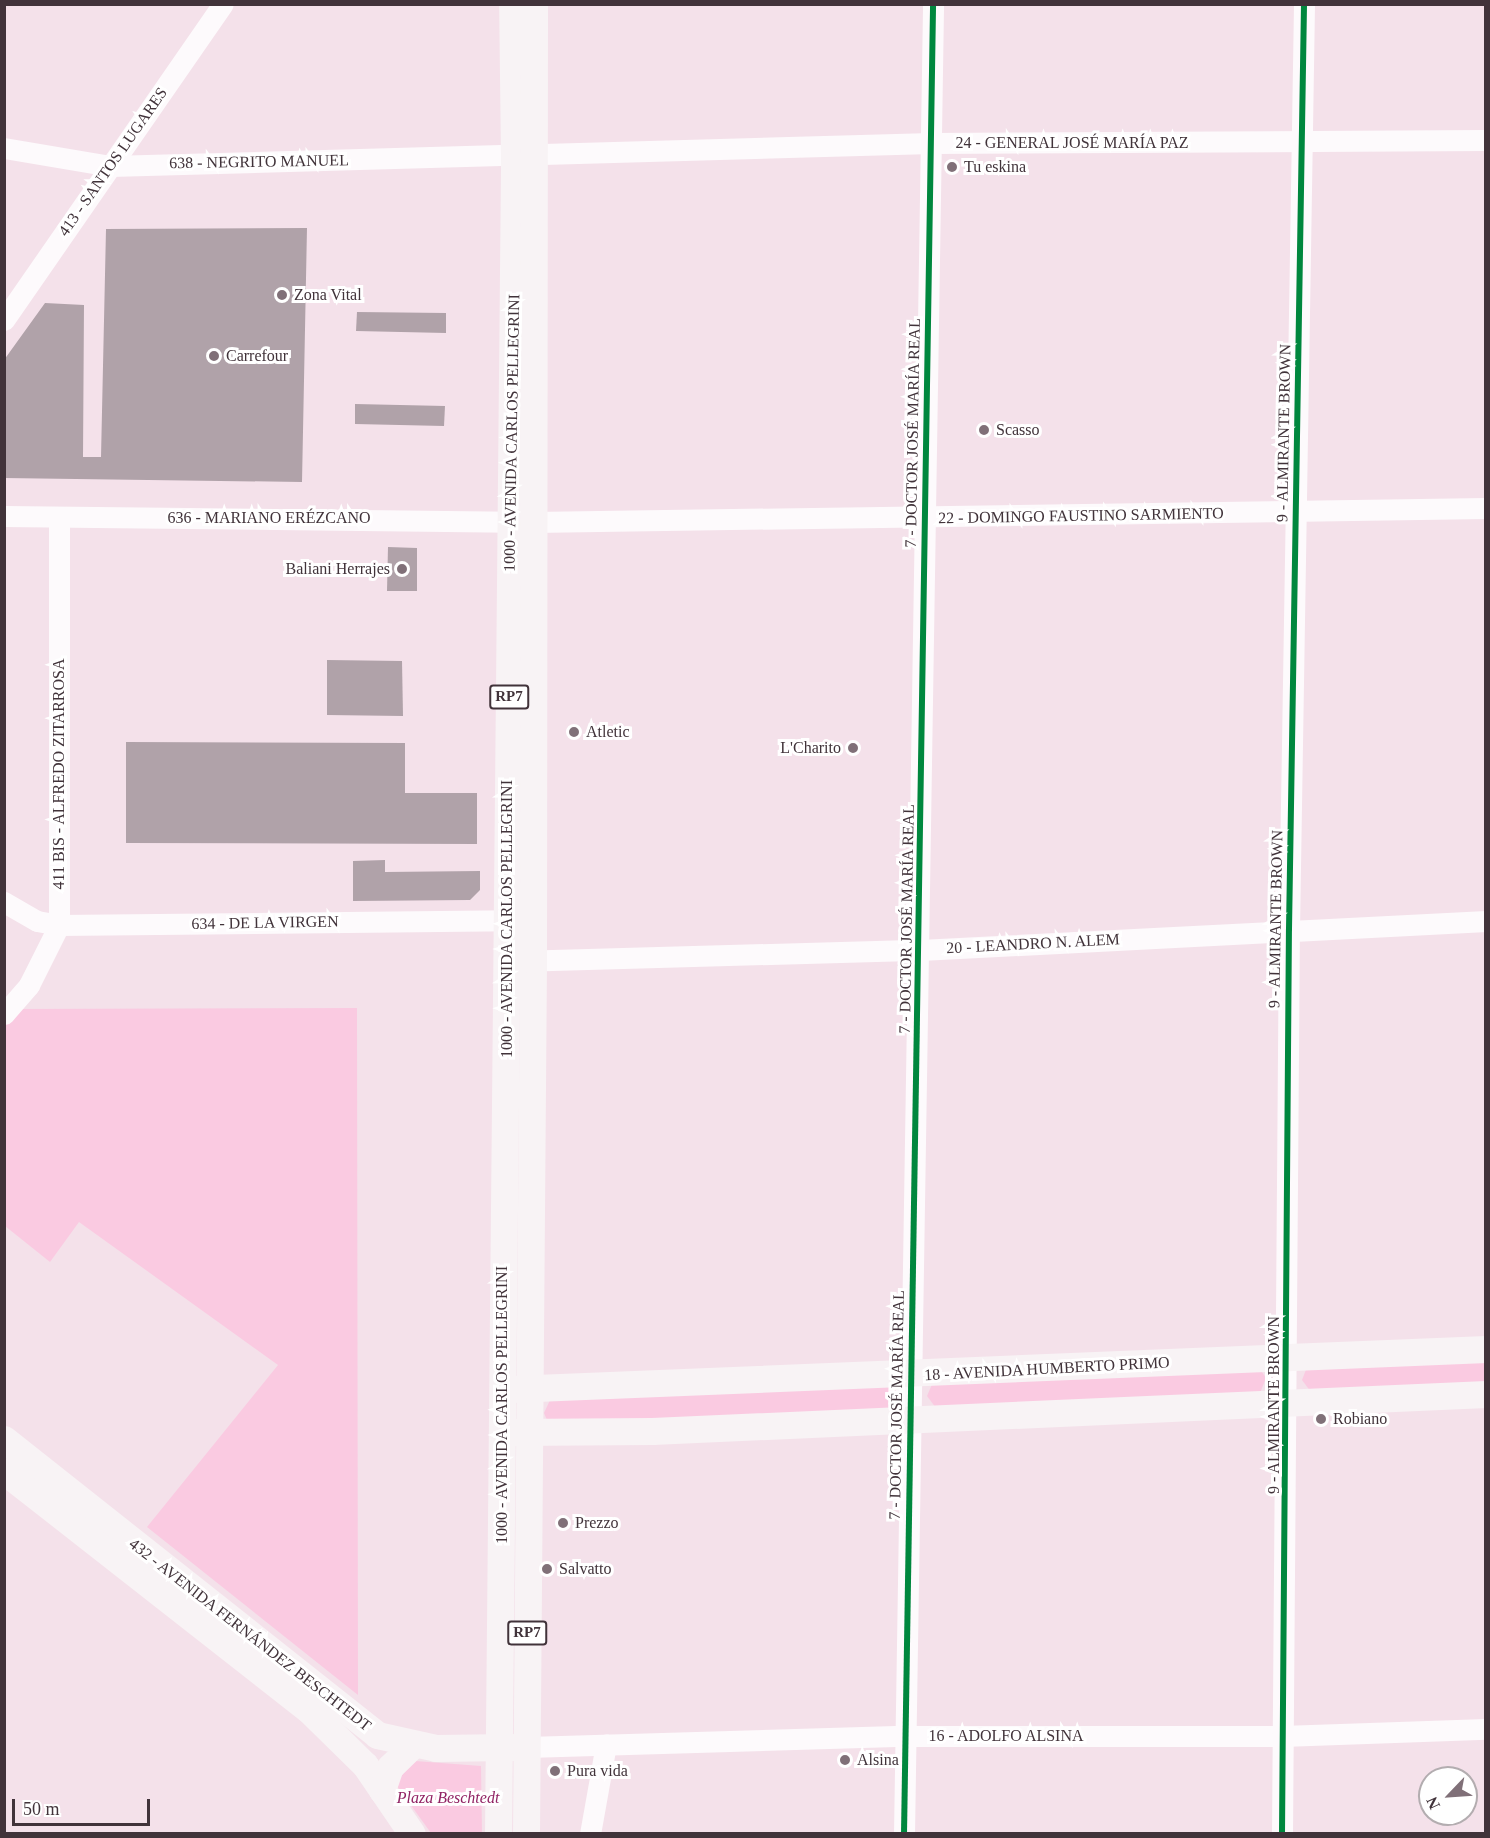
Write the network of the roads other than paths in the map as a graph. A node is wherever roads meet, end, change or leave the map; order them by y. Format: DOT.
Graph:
graph roads {
  1 [pos="223,4"];
  2 [pos="512,4"];
  3 [pos="534,4"];
  4 [pos="933,4"];
  5 [pos="1304,4"];
  6 [pos="1485,140"];
  7 [pos="1304,142"];
  8 [pos="932,143"];
  9 [pos="4,148"];
  10 [pos="525,157"];
  11 [pos="110,166"];
  12 [pos="4,320"];
  13 [pos="1485,508"];
  14 [pos="1296,512"];
  15 [pos="4,516"];
  16 [pos="59,517"];
  17 [pos="925,519"];
  18 [pos="522,521"];
  19 [pos="4,902"];
  20 [pos="519,920"];
  21 [pos="1485,921"];
  22 [pos="59,925"];
  23 [pos="1289,929"];
  24 [pos="920,950"];
  25 [pos="521,960"];
  26 [pos="4,1014"];
  27 [pos="1485,1349"];
  28 [pos="1288,1358"];
  29 [pos="911,1376"];
  30 [pos="514,1389"];
  31 [pos="1485,1394"];
  32 [pos="1288,1402"];
  33 [pos="911,1417"];
  34 [pos="501,1432"];
  35 [pos="528,1432"];
  36 [pos="4,1439"];
  37 [pos="4,1471"];
  38 [pos="1485,1729"];
  39 [pos="904,1736"];
  40 [pos="1282,1736"];
  41 [pos="606,1744"];
  42 [pos="412,1746"];
  43 [pos="499,1747"];
  44 [pos="527,1747"];
  45 [pos="382,1790"];
  46 [pos="412,1833"];
  47 [pos="498,1833"];
  48 [pos="526,1833"];
  49 [pos="590,1833"];
  50 [pos="904,1833"];
  51 [pos="1282,1833"];
  1 -- 11 [label="street, 413 - SANTOS LUGARES"];
  2 -- 10 [label="main road, 1000 - AVENIDA CARLOS PELLEGRINI / RP7"];
  3 -- 10 [label="main road, 1000 - AVENIDA CARLOS PELLEGRINI / RP7"];
  4 -- 8 [label="street, 7 - DOCTOR JOSÉ MARÍA REAL"];
  5 -- 7 [label="street, 9 - ALMIRANTE BROWN"];
  6 -- 7 [label="street, 24 - GENERAL JOSÉ MARÍA PAZ"];
  7 -- 8 [label="street, 24 - GENERAL JOSÉ MARÍA PAZ"];
  7 -- 14 [label="street, 9 - ALMIRANTE BROWN"];
  8 -- 10 [label="street, 24 - GENERAL JOSÉ MARÍA PAZ"];
  8 -- 17 [label="street, 7 - DOCTOR JOSÉ MARÍA REAL"];
  9 -- 11 [label="street, 638 - NEGRITO MANUEL"];
  10 -- 11 [label="street, 638 - NEGRITO MANUEL"];
  10 -- 18 [label="main road, 1000 - AVENIDA CARLOS PELLEGRINI / RP7"];
  11 -- 12 [label="street, 413 - SANTOS LUGARES"];
  13 -- 14 [label="street, 22 - DOMINGO FAUSTINO SARMIENTO"];
  14 -- 17 [label="street, 22 - DOMINGO FAUSTINO SARMIENTO"];
  14 -- 23 [label="street, 9 - ALMIRANTE BROWN"];
  15 -- 16 [label="street, 636 - MARIANO ERÉZCANO"];
  16 -- 18 [label="street, 636 - MARIANO ERÉZCANO"];
  16 -- 22 [label="street, 411 BIS - ALFREDO ZITARROSA"];
  17 -- 18 [label="street, 22 - DOMINGO FAUSTINO SARMIENTO"];
  17 -- 24 [label="street, 7 - DOCTOR JOSÉ MARÍA REAL"];
  18 -- 20 [label="main road, 1000 - AVENIDA CARLOS PELLEGRINI / RP7"];
  19 -- 22 [label="street, 634 - DE LA VIRGEN"];
  20 -- 22 [label="street, 634 - DE LA VIRGEN"];
  20 -- 25 [label="main road, 1000 - AVENIDA CARLOS PELLEGRINI / RP7"];
  21 -- 23 [label="street, 20 - LEANDRO N. ALEM"];
  22 -- 26 [label="street, 411 BIS - ALFREDO ZITARROSA"];
  23 -- 24 [label="street, 20 - LEANDRO N. ALEM"];
  23 -- 28 [label="street, 9 - ALMIRANTE BROWN"];
  24 -- 25 [label="street, 20 - LEANDRO N. ALEM"];
  24 -- 29 [label="street, 7 - DOCTOR JOSÉ MARÍA REAL"];
  25 -- 30 [label="main road, 1000 - AVENIDA CARLOS PELLEGRINI / RP7"];
  27 -- 28 [label="main road, 18 - AVENIDA HUMBERTO PRIMO"];
  28 -- 29 [label="main road, 18 - AVENIDA HUMBERTO PRIMO"];
  28 -- 32 [label="street, 9 - ALMIRANTE BROWN"];
  29 -- 30 [label="main road, 18 - AVENIDA HUMBERTO PRIMO"];
  29 -- 33 [label="street, 7 - DOCTOR JOSÉ MARÍA REAL"];
  30 -- 34 [label="main road, 1000 - AVENIDA CARLOS PELLEGRINI / RP7"];
  30 -- 35 [label="main road, 1000 - AVENIDA CARLOS PELLEGRINI / RP7"];
  31 -- 32 [label="main road"];
  32 -- 33 [label="main road"];
  32 -- 40 [label="street, 9 - ALMIRANTE BROWN"];
  33 -- 35 [label="main road"];
  33 -- 39 [label="street, 7 - DOCTOR JOSÉ MARÍA REAL"];
  34 -- 35 [label="main road"];
  34 -- 43 [label="main road, 1000 - AVENIDA CARLOS PELLEGRINI / RP7"];
  35 -- 44 [label="main road, 1000 - AVENIDA CARLOS PELLEGRINI / RP7"];
  36 -- 42 [label="main road, 432 - AVENIDA FERNÁNDEZ BESCHTEDT"];
  37 -- 45 [label="main road, 432 - AVENIDA FERNÁNDEZ BESCHTEDT"];
  38 -- 40 [label="street, 16 - ADOLFO ALSINA"];
  39 -- 40 [label="street, 16 - ADOLFO ALSINA"];
  39 -- 41 [label="street, 16 - ADOLFO ALSINA"];
  39 -- 50 [label="street, 7 - DOCTOR JOSÉ MARÍA REAL"];
  40 -- 51 [label="street, 9 - ALMIRANTE BROWN"];
  41 -- 44 [label="street, 16 - ADOLFO ALSINA"];
  41 -- 49 [label="street"];
  42 -- 43 [label="main road, 432 - AVENIDA FERNÁNDEZ BESCHTEDT"];
  42 -- 45 [label="main road"];
  43 -- 44 [label="main road, 432 - AVENIDA FERNÁNDEZ BESCHTEDT"];
  43 -- 47 [label="main road, 1000 - AVENIDA CARLOS PELLEGRINI / RP7"];
  44 -- 48 [label="main road, 1000 - AVENIDA CARLOS PELLEGRINI / RP7"];
  45 -- 46 [label="main road, 432 - AVENIDA FERNÁNDEZ BESCHTEDT"];
}
